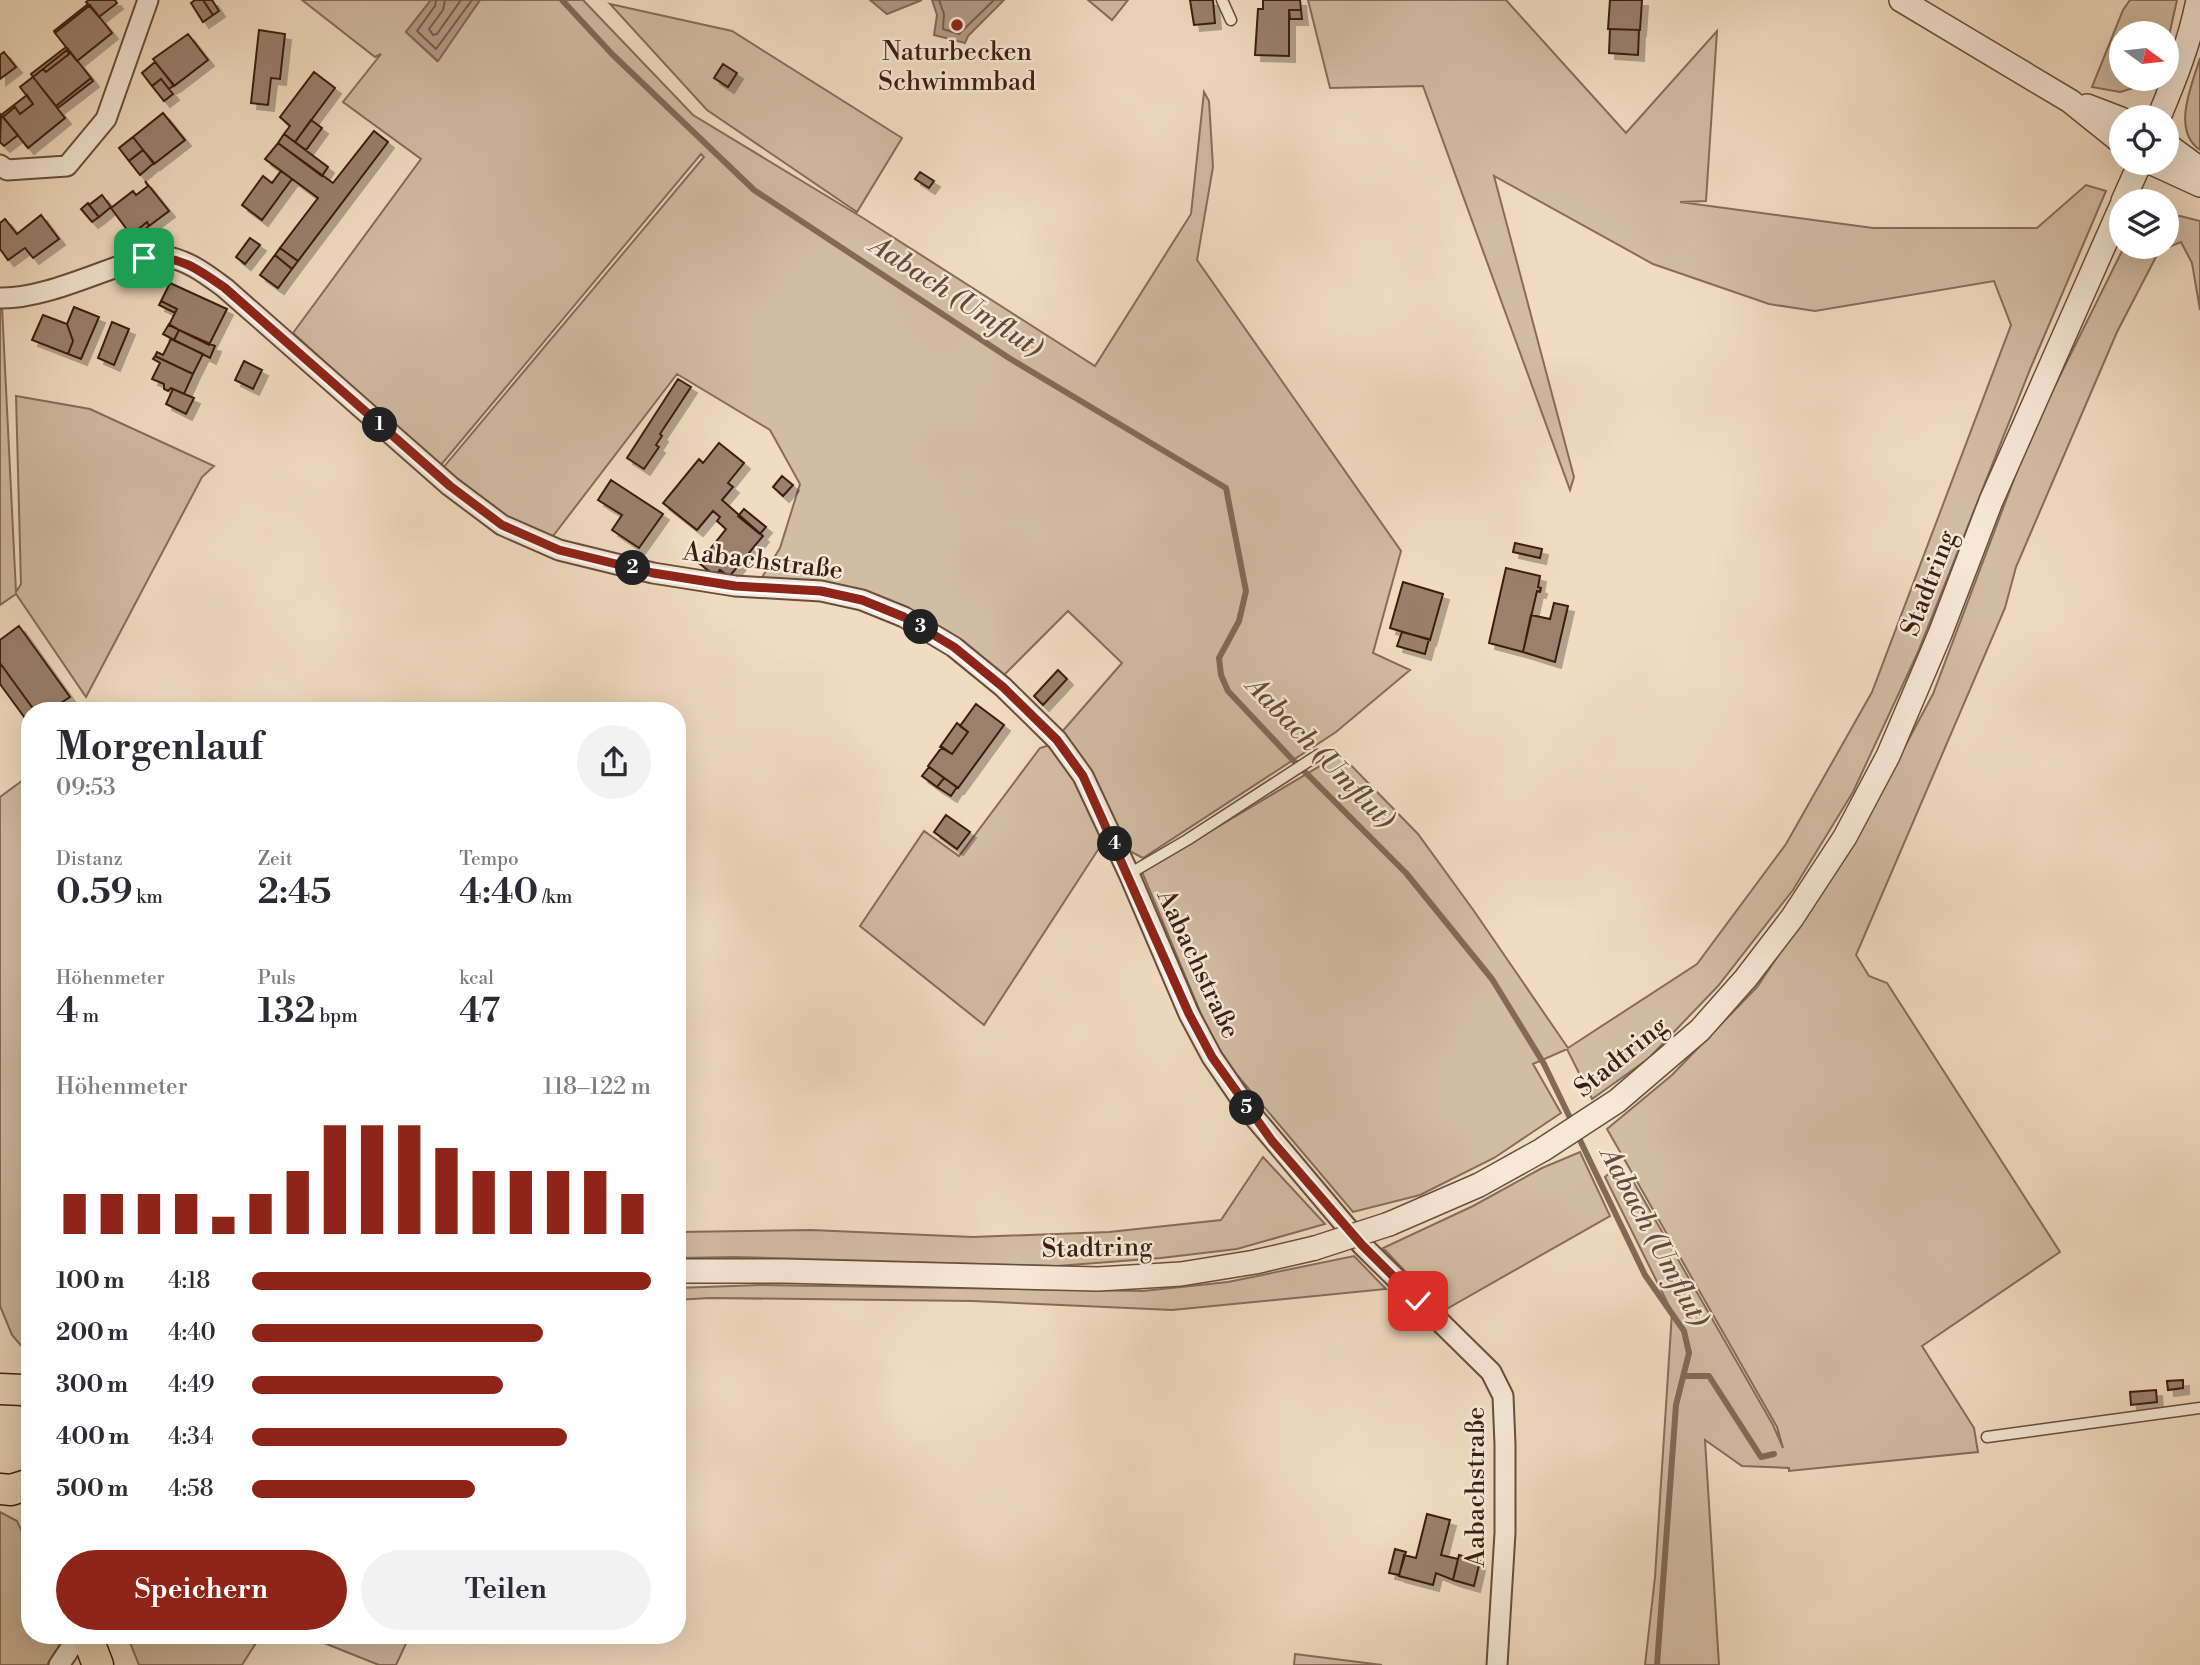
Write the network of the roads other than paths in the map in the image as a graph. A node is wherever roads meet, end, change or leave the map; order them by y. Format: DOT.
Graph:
graph roads {
  1 [pos="148,0"];
  2 [pos="1222,0"];
  3 [pos="1901,0"];
  4 [pos="2198,0"];
  5 [pos="1231,20"];
  6 [pos="2070,101"];
  7 [pos="2164,105"];
  8 [pos="2109,115"];
  9 [pos="2109,132"];
  10 [pos="2179,154"];
  11 [pos="0,165"];
  12 [pos="2200,169"];
  13 [pos="2178,175"];
  14 [pos="2200,185"];
  15 [pos="2109,234"];
  16 [pos="0,298"];
  17 [pos="1314,758"];
  18 [pos="1129,874"];
  19 [pos="686,1271"];
  20 [pos="2200,1409"];
  21 [pos="1987,1437"];
  22 [pos="73,1644"];
  23 [pos="90,1644"];
  24 [pos="59,1665"];
  25 [pos="98,1665"];
  26 [pos="1497,1665"];
  1 -- 11 [label="street"];
  2 -- 5 [label="lane"];
  3 -- 6 [label="street"];
  4 -- 7 [label="street"];
  6 -- 8 [label="street"];
  6 -- 9 [label="street"];
  10 -- 12 [label="street"];
  13 -- 14 [label="street"];
  15 -- 19 [label="street, Stadtring, bridge"];
  16 -- 18 [label="street, Aabachstraße"];
  17 -- 18 [label="lane"];
  18 -- 26 [label="street, Aabachstraße"];
  20 -- 21 [label="lane"];
  22 -- 24 [label="street"];
  23 -- 25 [label="main road"];
}
